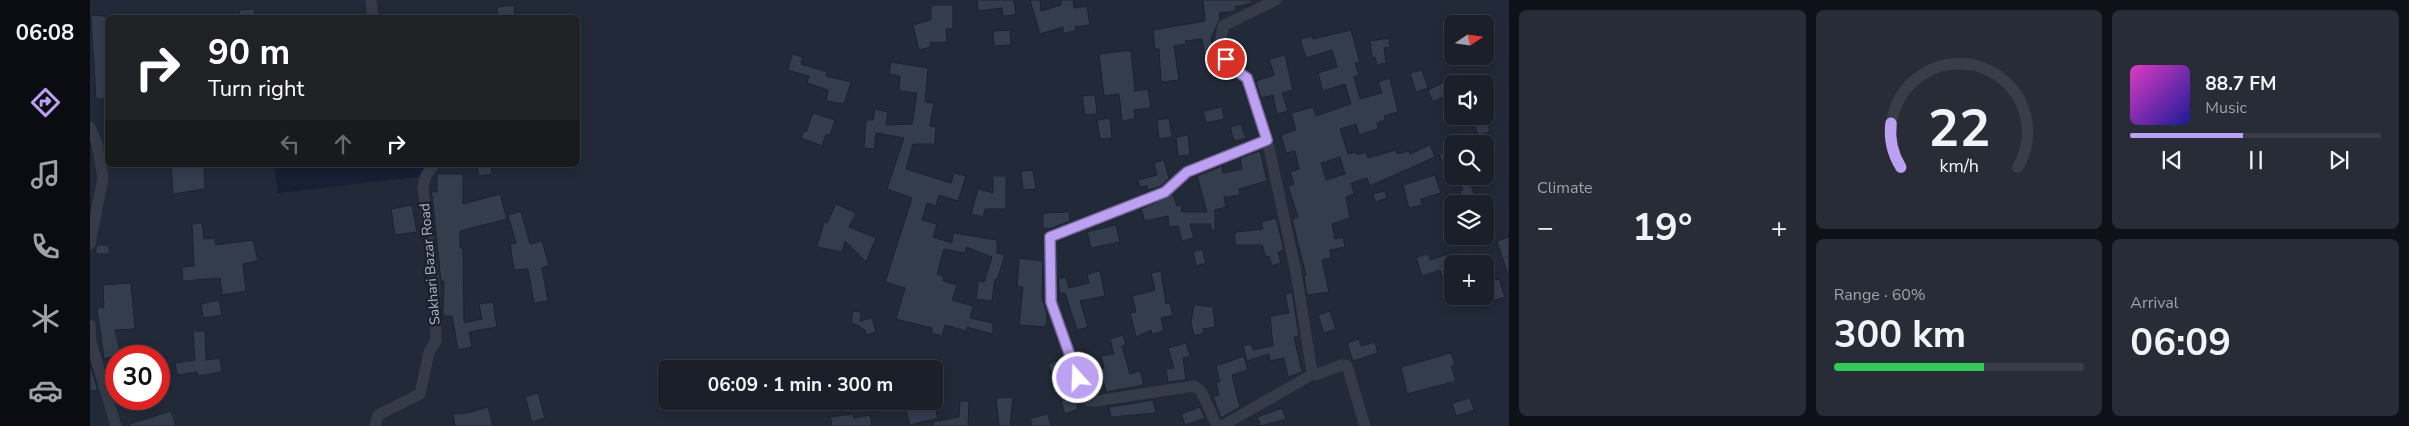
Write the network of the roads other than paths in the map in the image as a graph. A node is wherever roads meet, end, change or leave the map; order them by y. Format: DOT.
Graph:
graph roads {
  1 [pos="371,0"];
  2 [pos="1276,0"];
  3 [pos="373,15"];
  4 [pos="90,127"];
  5 [pos="1267,140"];
  6 [pos="432,167"];
  7 [pos="90,244"];
  8 [pos="90,325"];
  9 [pos="1313,374"];
  10 [pos="116,426"];
  11 [pos="375,426"];
  12 [pos="1217,426"];
  13 [pos="1222,426"];
  14 [pos="1365,426"];
  1 -- 3 [label="street"];
  2 -- 5 [label="street"];
  4 -- 7 [label="street"];
  5 -- 9 [label="street"];
  5 -- 12 [label="street"];
  6 -- 11 [label="street, Sakhari Bazar Road"];
  8 -- 10 [label="street"];
  9 -- 13 [label="street"];
  9 -- 14 [label="street"];
}
